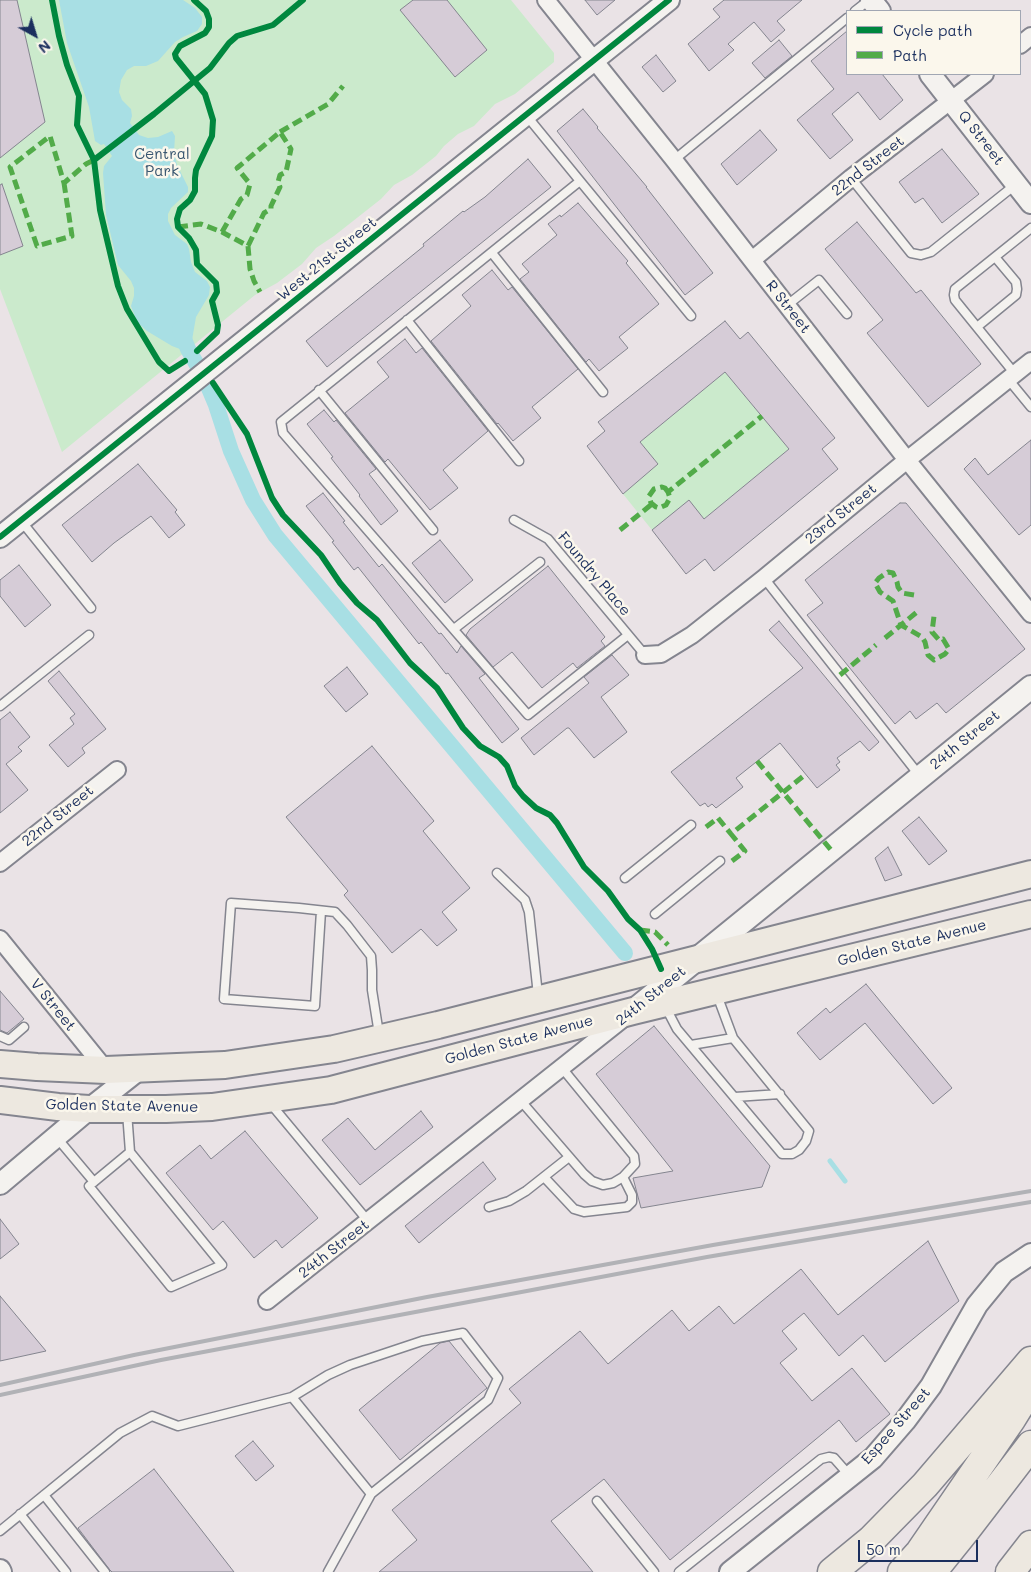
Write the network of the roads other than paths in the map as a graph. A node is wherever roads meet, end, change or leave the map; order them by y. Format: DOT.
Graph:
graph roads {
  1 [pos="546,0"];
  2 [pos="669,0"];
  3 [pos="870,0"];
  4 [pos="857,10"];
  5 [pos="879,10"];
  6 [pos="846,19"];
  7 [pos="1031,36"];
  8 [pos="1021,44"];
  9 [pos="594,60"];
  10 [pos="931,75"];
  11 [pos="984,75"];
  12 [pos="952,100"];
  13 [pos="526,115"];
  14 [pos="674,160"];
  15 [pos="851,178"];
  16 [pos="580,181"];
  17 [pos="1017,184"];
  18 [pos="1031,202"];
  19 [pos="1031,228"];
  20 [pos="492,253"];
  21 [pos="995,257"];
  22 [pos="752,260"];
  23 [pos="786,306"];
  24 [pos="847,314"];
  25 [pos="691,316"];
  26 [pos="407,320"];
  27 [pos="977,327"];
  28 [pos="1031,361"];
  29 [pos="1012,377"];
  30 [pos="319,390"];
  31 [pos="603,392"];
  32 [pos="1031,407"];
  33 [pos="907,460"];
  34 [pos="519,461"];
  35 [pos="21,520"];
  36 [pos="514,520"];
  37 [pos="434,530"];
  38 [pos="0,537"];
  39 [pos="540,562"];
  40 [pos="764,578"];
  41 [pos="91,608"];
  42 [pos="1031,614"];
  43 [pos="454,629"];
  44 [pos="89,635"];
  45 [pos="628,635"];
  46 [pos="645,655"];
  47 [pos="1031,687"];
  48 [pos="0,706"];
  49 [pos="117,770"];
  50 [pos="920,777"];
  51 [pos="691,825"];
  52 [pos="720,861"];
  53 [pos="0,863"];
  54 [pos="497,873"];
  55 [pos="1031,874"];
  56 [pos="625,878"];
  57 [pos="321,911"];
  58 [pos="655,914"];
  59 [pos="1031,914"];
  60 [pos="0,940"];
  61 [pos="695,960"];
  62 [pos="716,991"];
  63 [pos="538,1000"];
  64 [pos="664,1004"];
  65 [pos="633,1011"];
  66 [pos="24,1027"];
  67 [pos="0,1036"];
  68 [pos="733,1038"];
  69 [pos="380,1039"];
  70 [pos="691,1045"];
  71 [pos="0,1064"];
  72 [pos="141,1068"];
  73 [pos="562,1068"];
  74 [pos="106,1070"];
  75 [pos="780,1094"];
  76 [pos="735,1097"];
  77 [pos="0,1100"];
  78 [pos="267,1100"];
  79 [pos="521,1101"];
  80 [pos="89,1109"];
  81 [pos="127,1109"];
  82 [pos="56,1136"];
  83 [pos="130,1152"];
  84 [pos="569,1157"];
  85 [pos="544,1177"];
  86 [pos="624,1177"];
  87 [pos="94,1182"];
  88 [pos="0,1184"];
  89 [pos="488,1207"];
  90 [pos="368,1222"];
  91 [pos="1031,1254"];
  92 [pos="267,1301"];
  93 [pos="1031,1361"];
  94 [pos="1031,1387"];
  95 [pos="292,1397"];
  96 [pos="1031,1444"];
  97 [pos="850,1477"];
  98 [pos="371,1494"];
  99 [pos="44,1495"];
  100 [pos="597,1501"];
  101 [pos="20,1514"];
  102 [pos="0,1531"];
  103 [pos="1031,1545"];
  104 [pos="66,1572"];
  105 [pos="104,1572"];
  106 [pos="328,1572"];
  107 [pos="654,1572"];
  108 [pos="679,1572"];
  109 [pos="730,1572"];
  110 [pos="832,1572"];
  111 [pos="902,1572"];
  112 [pos="932,1572"];
  113 [pos="1010,1572"];
  1 -- 9 [label="street, R Street"];
  2 -- 9 [label="street, West 21st Street"];
  3 -- 4 [label="lane"];
  3 -- 5 [label="street"];
  6 -- 14 [label="lane"];
  7 -- 8 [label="street"];
  9 -- 13 [label="street, West 21st Street"];
  9 -- 14 [label="street, R Street"];
  10 -- 12 [label="street, Q Street"];
  11 -- 12 [label="street, 22nd Street"];
  12 -- 15 [label="street, 22nd Street"];
  12 -- 17 [label="street, Q Street"];
  13 -- 16 [label="lane"];
  13 -- 35 [label="street, West 21st Street"];
  14 -- 22 [label="street, R Street"];
  15 -- 17 [label="lane"];
  15 -- 22 [label="street, 22nd Street"];
  16 -- 20 [label="lane"];
  16 -- 25 [label="lane"];
  17 -- 18 [label="street, Q Street"];
  19 -- 21 [label="lane"];
  20 -- 26 [label="lane"];
  20 -- 31 [label="lane"];
  21 -- 27 [label="lane"];
  21 -- 27 [label="lane"];
  22 -- 23 [label="street, R Street"];
  23 -- 24 [label="lane"];
  23 -- 33 [label="street, R Street"];
  26 -- 30 [label="lane"];
  26 -- 34 [label="lane"];
  27 -- 29 [label="lane"];
  28 -- 29 [label="street, 23rd Street"];
  29 -- 32 [label="lane"];
  29 -- 33 [label="street, 23rd Street"];
  30 -- 37 [label="lane"];
  30 -- 43 [label="lane"];
  33 -- 40 [label="street, 23rd Street"];
  33 -- 42 [label="street, R Street"];
  35 -- 38 [label="street, West 21st Street"];
  35 -- 41 [label="lane"];
  36 -- 45 [label="lane, Foundry Place"];
  39 -- 43 [label="lane"];
  40 -- 46 [label="street, 23rd Street"];
  40 -- 50 [label="lane"];
  43 -- 45 [label="lane"];
  44 -- 48 [label="lane"];
  45 -- 46 [label="lane, Foundry Place"];
  47 -- 50 [label="main road, 24th Street"];
  49 -- 53 [label="street, 22nd Street"];
  50 -- 61 [label="main road, 24th Street"];
  51 -- 56 [label="lane"];
  52 -- 58 [label="lane"];
  54 -- 63 [label="lane"];
  55 -- 61 [label="highway"];
  57 -- 57 [label="lane"];
  57 -- 69 [label="lane"];
  59 -- 62 [label="highway, Golden State Avenue"];
  60 -- 74 [label="street, V Street"];
  61 -- 63 [label="highway"];
  61 -- 65 [label="main road, 24th Street"];
  62 -- 64 [label="highway, Golden State Avenue"];
  62 -- 68 [label="lane"];
  63 -- 69 [label="highway"];
  64 -- 65 [label="highway, Golden State Avenue"];
  64 -- 70 [label="lane"];
  65 -- 73 [label="street, 24th Street"];
  65 -- 78 [label="highway, Golden State Avenue"];
  66 -- 67 [label="lane"];
  68 -- 70 [label="lane"];
  68 -- 75 [label="lane"];
  69 -- 72 [label="highway"];
  70 -- 76 [label="lane"];
  71 -- 74 [label="highway"];
  72 -- 74 [label="highway"];
  72 -- 80 [label="street"];
  73 -- 79 [label="street, 24th Street"];
  73 -- 86 [label="lane"];
  75 -- 76 [label="lane"];
  75 -- 76 [label="lane"];
  77 -- 80 [label="highway, Golden State Avenue"];
  78 -- 81 [label="highway, Golden State Avenue"];
  78 -- 90 [label="lane"];
  79 -- 84 [label="lane"];
  79 -- 90 [label="street, 24th Street"];
  80 -- 81 [label="highway, Golden State Avenue"];
  80 -- 82 [label="street"];
  81 -- 83 [label="lane"];
  82 -- 87 [label="lane"];
  82 -- 88 [label="street"];
  83 -- 87 [label="lane"];
  83 -- 87 [label="lane"];
  84 -- 85 [label="lane"];
  84 -- 86 [label="lane"];
  85 -- 86 [label="lane"];
  85 -- 89 [label="lane"];
  90 -- 92 [label="street, 24th Street"];
  91 -- 97 [label="street, Espee Street"];
  93 -- 110 [label="highway"];
  94 -- 111 [label="highway"];
  95 -- 98 [label="lane"];
  95 -- 98 [label="lane"];
  95 -- 99 [label="lane"];
  96 -- 112 [label="highway"];
  97 -- 108 [label="lane"];
  97 -- 109 [label="street, Espee Street"];
  98 -- 106 [label="lane"];
  99 -- 101 [label="lane"];
  99 -- 105 [label="lane"];
  100 -- 107 [label="lane"];
  101 -- 102 [label="lane"];
  101 -- 104 [label="lane"];
  103 -- 113 [label="highway"];
}
